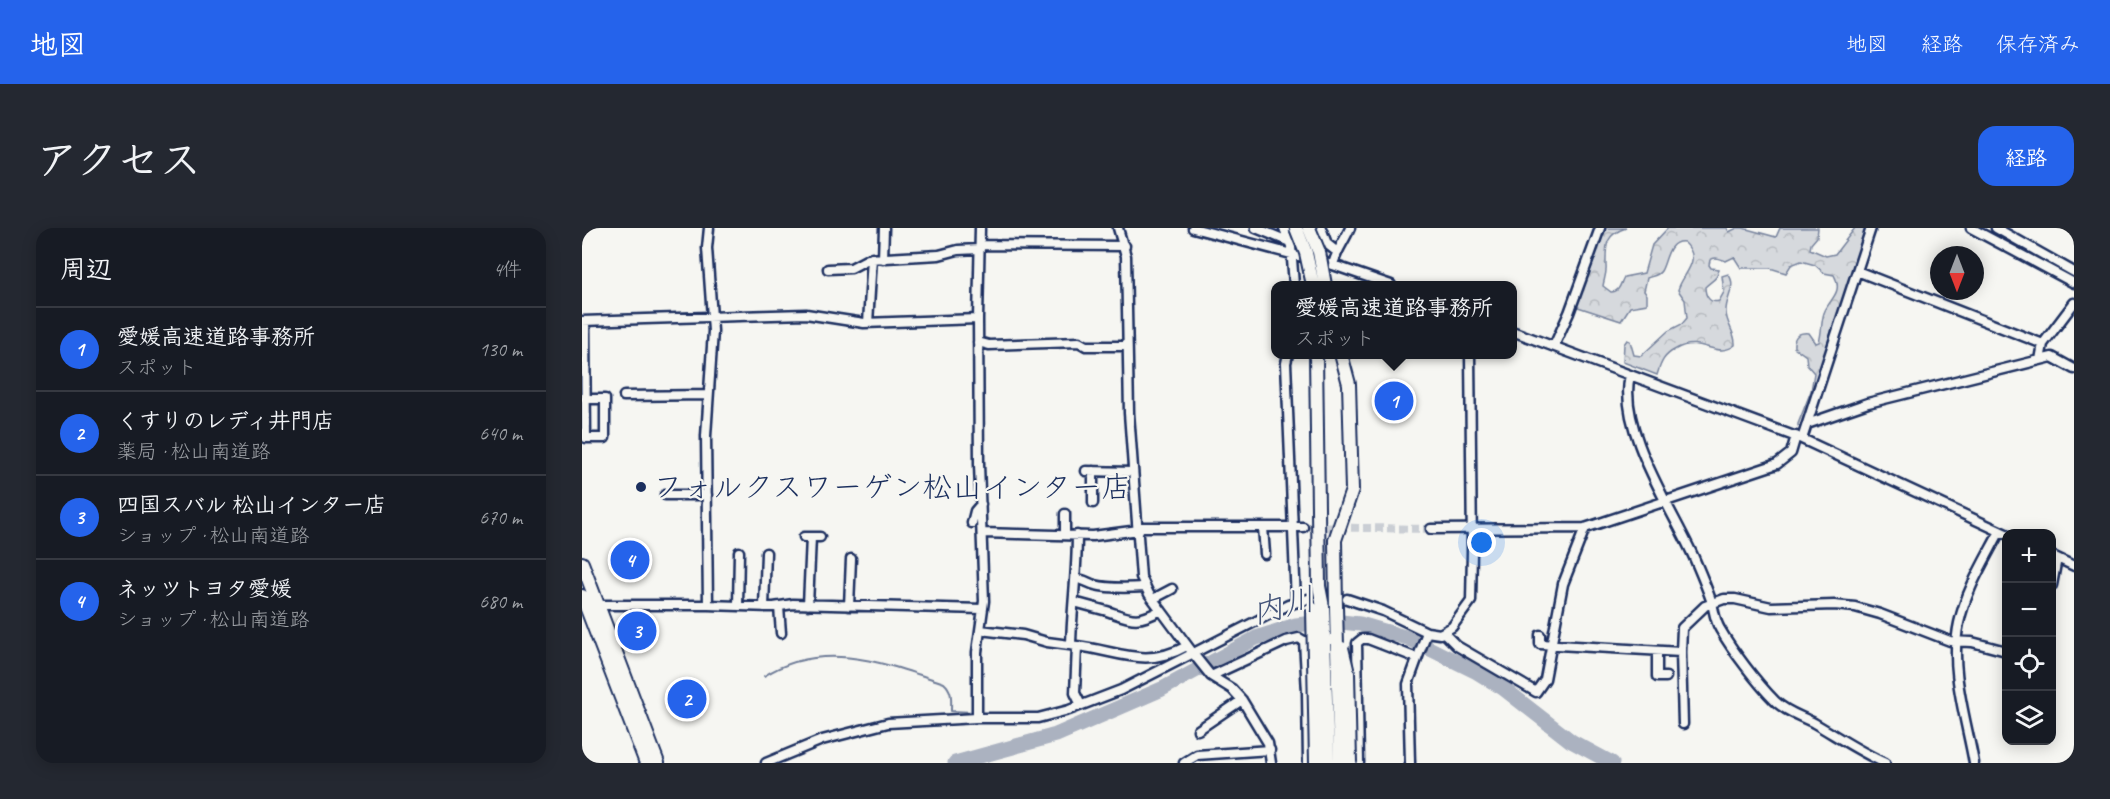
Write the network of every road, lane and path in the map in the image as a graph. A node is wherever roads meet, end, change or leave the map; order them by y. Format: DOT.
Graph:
graph roads {
  1 [pos="709,228"];
  2 [pos="884,228"];
  3 [pos="980,228"];
  4 [pos="1118,228"];
  5 [pos="1193,228"];
  6 [pos="1256,228"];
  7 [pos="1284,228"];
  8 [pos="1296,228"];
  9 [pos="1309,228"];
  10 [pos="1321,228"];
  11 [pos="1350,228"];
  12 [pos="1871,228"];
  13 [pos="1971,228"];
  14 [pos="1996,228"];
  15 [pos="1596,229"];
  16 [pos="1290,242"];
  17 [pos="1125,246"];
  18 [pos="980,247"];
  19 [pos="1336,251"];
  20 [pos="1292,254"];
  21 [pos="872,258"];
  22 [pos="883,259"];
  23 [pos="1333,266"];
  24 [pos="828,268"];
  25 [pos="1857,271"];
  26 [pos="2074,272"];
  27 [pos="1294,281"];
  28 [pos="1312,281"];
  29 [pos="1324,281"];
  30 [pos="1379,281"];
  31 [pos="2074,283"];
  32 [pos="2074,303"];
  33 [pos="712,319"];
  34 [pos="978,319"];
  35 [pos="584,321"];
  36 [pos="867,322"];
  37 [pos="1517,333"];
  38 [pos="978,342"];
  39 [pos="2043,344"];
  40 [pos="1127,346"];
  41 [pos="1554,346"];
  42 [pos="1287,359"];
  43 [pos="1316,359"];
  44 [pos="1342,359"];
  45 [pos="1470,359"];
  46 [pos="2040,360"];
  47 [pos="2074,369"];
  48 [pos="1630,375"];
  49 [pos="708,395"];
  50 [pos="624,396"];
  51 [pos="585,399"];
  52 [pos="1807,424"];
  53 [pos="1799,437"];
  54 [pos="1132,472"];
  55 [pos="665,495"];
  56 [pos="707,495"];
  57 [pos="1666,501"];
  58 [pos="1093,502"];
  59 [pos="981,504"];
  60 [pos="1065,514"];
  61 [pos="972,523"];
  62 [pos="1263,527"];
  63 [pos="1293,527"];
  64 [pos="1303,527"];
  65 [pos="1585,528"];
  66 [pos="1138,529"];
  67 [pos="1431,529"];
  68 [pos="1472,530"];
  69 [pos="2002,532"];
  70 [pos="983,533"];
  71 [pos="1065,534"];
  72 [pos="2002,534"];
  73 [pos="1077,535"];
  74 [pos="812,537"];
  75 [pos="739,552"];
  76 [pos="766,553"];
  77 [pos="1265,554"];
  78 [pos="851,558"];
  79 [pos="2056,558"];
  80 [pos="582,563"];
  81 [pos="2074,566"];
  82 [pos="1076,579"];
  83 [pos="1145,587"];
  84 [pos="1172,589"];
  85 [pos="1153,599"];
  86 [pos="1347,599"];
  87 [pos="1074,602"];
  88 [pos="1296,602"];
  89 [pos="587,603"];
  90 [pos="1712,603"];
  91 [pos="808,604"];
  92 [pos="708,605"];
  93 [pos="738,606"];
  94 [pos="849,606"];
  95 [pos="764,607"];
  96 [pos="779,607"];
  97 [pos="1323,608"];
  98 [pos="982,609"];
  99 [pos="1161,610"];
  100 [pos="980,630"];
  101 [pos="781,633"];
  102 [pos="1444,633"];
  103 [pos="1426,634"];
  104 [pos="1540,635"];
  105 [pos="1956,642"];
  106 [pos="1551,644"];
  107 [pos="1074,645"];
  108 [pos="2002,650"];
  109 [pos="1658,651"];
  110 [pos="1191,652"];
  111 [pos="1681,652"];
  112 [pos="1417,656"];
  113 [pos="1210,675"];
  114 [pos="1666,677"];
  115 [pos="1307,692"];
  116 [pos="1357,692"];
  117 [pos="1242,700"];
  118 [pos="1081,705"];
  119 [pos="977,718"];
  120 [pos="1683,724"];
  121 [pos="1198,730"];
  122 [pos="1270,750"];
  123 [pos="646,763"];
  124 [pos="658,763"];
  125 [pos="766,763"];
  126 [pos="1184,763"];
  127 [pos="1271,763"];
  128 [pos="1308,763"];
  129 [pos="1316,763"];
  130 [pos="1328,763"];
  131 [pos="1340,763"];
  132 [pos="1350,763"];
  133 [pos="1359,763"];
  134 [pos="1410,763"];
  135 [pos="1885,763"];
  136 [pos="1974,763"];
  1 -- 33 [label="street"];
  2 -- 22 [label="street"];
  3 -- 18 [label="street"];
  4 -- 17 [label="street"];
  5 -- 20 [label="street"];
  6 -- 16 [label="street"];
  7 -- 16 [label="street"];
  8 -- 28 [label="highway, bridge"];
  9 -- 29 [label="highway, bridge"];
  10 -- 19 [label="street"];
  11 -- 19 [label="street"];
  12 -- 25 [label="street"];
  13 -- 31 [label="street"];
  14 -- 26 [label="street"];
  15 -- 41 [label="street"];
  16 -- 20 [label="street"];
  17 -- 18 [label="street"];
  17 -- 40 [label="street"];
  18 -- 22 [label="street"];
  18 -- 34 [label="street"];
  19 -- 23 [label="street"];
  20 -- 23 [label="street"];
  20 -- 27 [label="street"];
  21 -- 22 [label="street"];
  21 -- 24 [label="street"];
  21 -- 36 [label="street"];
  23 -- 30 [label="street"];
  25 -- 39 [label="street"];
  25 -- 52 [label="street"];
  32 -- 39 [label="street"];
  33 -- 35 [label="street"];
  33 -- 36 [label="street"];
  33 -- 49 [label="street"];
  34 -- 36 [label="street"];
  34 -- 38 [label="street"];
  35 -- 51 [label="street"];
  37 -- 41 [label="street"];
  38 -- 40 [label="street"];
  38 -- 59 [label="street"];
  39 -- 46 [label="street"];
  40 -- 54 [label="street"];
  41 -- 48 [label="street"];
  42 -- 63 [label="street"];
  43 -- 97 [label="highway"];
  44 -- 97 [label="highway"];
  45 -- 68 [label="street"];
  46 -- 47 [label="street"];
  46 -- 52 [label="street"];
  48 -- 53 [label="street"];
  48 -- 57 [label="street"];
  49 -- 50 [label="street"];
  49 -- 56 [label="street"];
  51 -- 51 [label="street"];
  52 -- 53 [label="street"];
  53 -- 57 [label="street"];
  53 -- 69 [label="street"];
  54 -- 58 [label="street"];
  54 -- 66 [label="street"];
  55 -- 56 [label="street"];
  56 -- 92 [label="street"];
  57 -- 65 [label="street"];
  57 -- 90 [label="street"];
  59 -- 61 [label="street"];
  59 -- 70 [label="street"];
  60 -- 71 [label="street"];
  62 -- 63 [label="street"];
  62 -- 66 [label="street"];
  62 -- 77 [label="street"];
  63 -- 64 [label="street"];
  63 -- 88 [label="street"];
  65 -- 68 [label="street"];
  65 -- 106 [label="street"];
  66 -- 73 [label="street"];
  66 -- 83 [label="street"];
  67 -- 68 [label="street"];
  68 -- 102 [label="street"];
  70 -- 71 [label="street"];
  70 -- 98 [label="street"];
  71 -- 73 [label="street"];
  72 -- 105 [label="street"];
  73 -- 82 [label="street"];
  74 -- 91 [label="street"];
  75 -- 93 [label="street"];
  76 -- 95 [label="street"];
  78 -- 94 [label="street"];
  79 -- 81 [label="street"];
  80 -- 89 [label="highway"];
  82 -- 83 [label="street"];
  82 -- 87 [label="street"];
  83 -- 85 [label="street"];
  84 -- 85 [label="street"];
  85 -- 99 [label="street"];
  86 -- 103 [label="street"];
  87 -- 99 [label="street"];
  87 -- 107 [label="street"];
  88 -- 97 [label="street"];
  88 -- 110 [label="street"];
  89 -- 92 [label="street"];
  89 -- 123 [label="highway"];
  89 -- 124 [label="highway"];
  90 -- 105 [label="street"];
  90 -- 111 [label="street"];
  90 -- 135 [label="street"];
  91 -- 94 [label="street"];
  91 -- 96 [label="street"];
  92 -- 93 [label="street"];
  93 -- 95 [label="street"];
  94 -- 98 [label="street"];
  95 -- 96 [label="street"];
  96 -- 101 [label="street"];
  97 -- 129 [label="highway, bridge"];
  97 -- 130 [label="highway, bridge"];
  97 -- 131 [label="highway, bridge"];
  97 -- 132 [label="highway, bridge"];
  98 -- 100 [label="street"];
  99 -- 110 [label="street"];
  100 -- 107 [label="street"];
  100 -- 119 [label="street"];
  102 -- 103 [label="street"];
  102 -- 106 [label="street"];
  103 -- 112 [label="street"];
  104 -- 106 [label="street"];
  105 -- 108 [label="street"];
  105 -- 136 [label="street"];
  106 -- 109 [label="street"];
  107 -- 110 [label="street"];
  107 -- 118 [label="street"];
  109 -- 111 [label="street"];
  109 -- 114 [label="street"];
  110 -- 113 [label="street"];
  110 -- 118 [label="street"];
  111 -- 120 [label="street"];
  112 -- 116 [label="street"];
  112 -- 134 [label="street"];
  113 -- 115 [label="street"];
  113 -- 117 [label="street"];
  115 -- 116 [label="street"];
  115 -- 128 [label="street"];
  116 -- 133 [label="street"];
  117 -- 121 [label="street"];
  117 -- 122 [label="street"];
  118 -- 119 [label="street"];
  119 -- 125 [label="street"];
  122 -- 126 [label="street"];
  122 -- 127 [label="street"];
}
